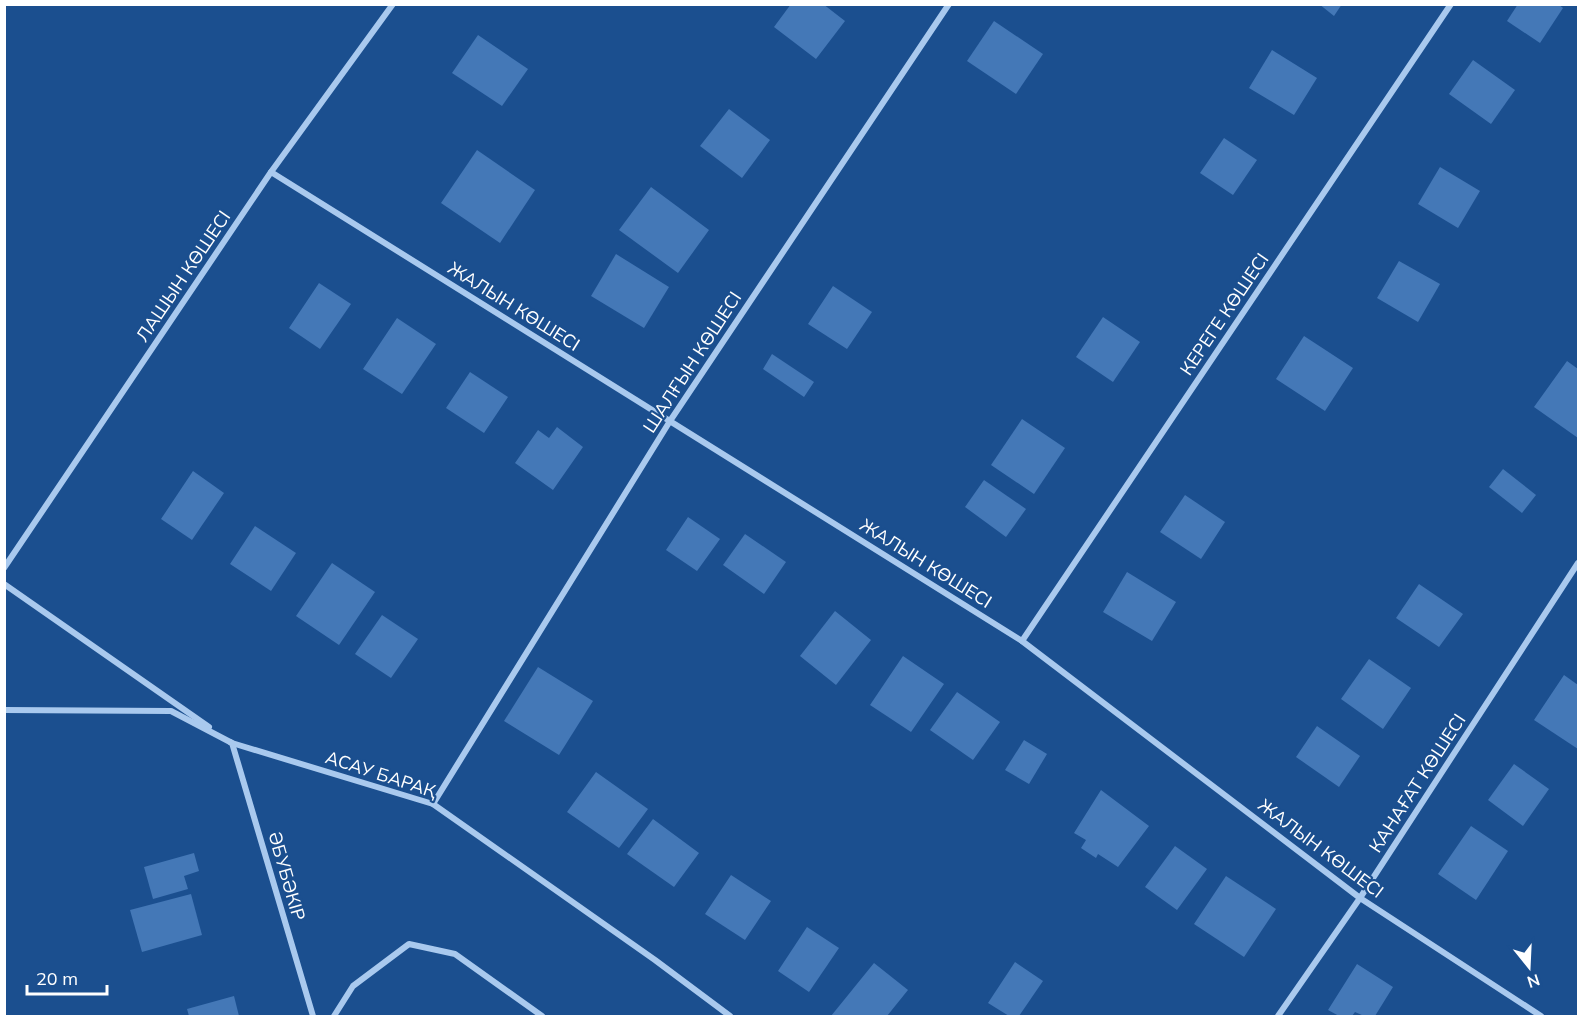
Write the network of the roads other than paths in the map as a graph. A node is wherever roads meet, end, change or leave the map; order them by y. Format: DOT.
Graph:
graph roads {
  1 [pos="393,4"];
  2 [pos="949,4"];
  3 [pos="1450,4"];
  4 [pos="271,172"];
  5 [pos="670,422"];
  6 [pos="1578,563"];
  7 [pos="4,568"];
  8 [pos="4,584"];
  9 [pos="1022,641"];
  10 [pos="4,710"];
  11 [pos="232,743"];
  12 [pos="433,804"];
  13 [pos="1360,898"];
  14 [pos="313,1017"];
  15 [pos="334,1017"];
  16 [pos="542,1017"];
  17 [pos="730,1017"];
  18 [pos="1278,1017"];
  19 [pos="1541,1017"];
  1 -- 4 [label="street, ЛАШЫН КӨШЕСІ"];
  2 -- 5 [label="street, ШАЛҒЫН КӨШЕСІ"];
  3 -- 9 [label="street, КЕРЕГЕ КӨШЕСІ"];
  4 -- 5 [label="street, ЖАЛЫН КӨШЕСІ"];
  4 -- 7 [label="street, ЛАШЫН КӨШЕСІ"];
  5 -- 9 [label="street, ЖАЛЫН КӨШЕСІ"];
  5 -- 12 [label="street, ШАЛҒЫН КӨШЕСІ"];
  6 -- 13 [label="street, КАНАҒАТ КӨШЕСІ"];
  8 -- 11 [label="street"];
  9 -- 13 [label="street, ЖАЛЫН КӨШЕСІ"];
  10 -- 11 [label="street, АСАУ БАРАҚ"];
  11 -- 12 [label="street, АСАУ БАРАҚ"];
  11 -- 14 [label="street, ӘБУБӘКІР"];
  12 -- 17 [label="street, АСАУ БАРАҚ"];
  13 -- 18 [label="street, КАНАҒАТ КӨШЕСІ"];
  13 -- 19 [label="street, ЖАЛЫН КӨШЕСІ"];
  15 -- 16 [label="street"];
}
